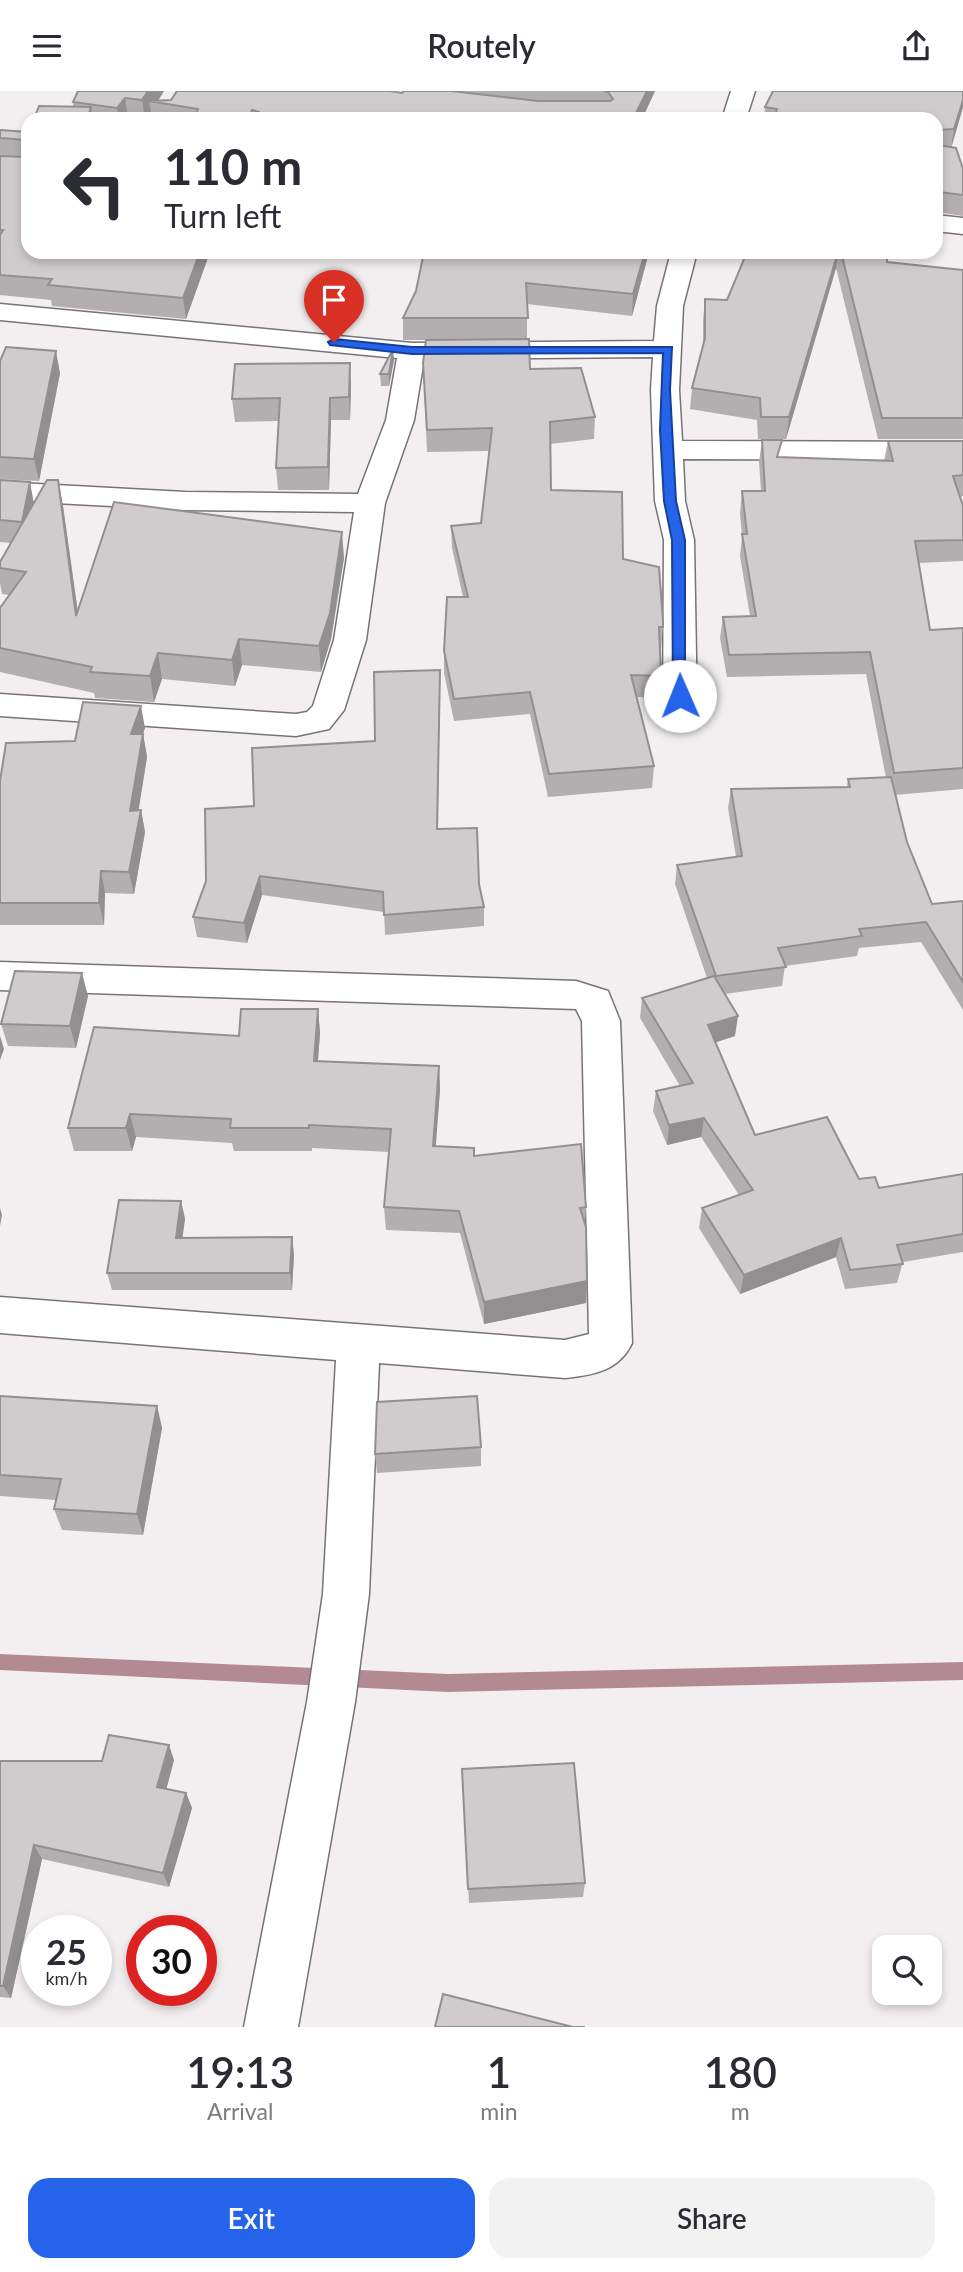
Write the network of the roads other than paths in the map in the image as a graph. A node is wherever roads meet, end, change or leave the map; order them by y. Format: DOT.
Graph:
graph roads {
  1 [pos="743,91"];
  2 [pos="736,112"];
  3 [pos="943,224"];
  4 [pos="963,226"];
  5 [pos="682,259"];
  6 [pos="0,312"];
  7 [pos="668,349"];
  8 [pos="412,351"];
  9 [pos="667,450"];
  10 [pos="963,451"];
  11 [pos="0,491"];
  12 [pos="370,503"];
  13 [pos="0,705"];
  14 [pos="680,715"];
  15 [pos="0,976"];
  16 [pos="0,1315"];
  17 [pos="359,1343"];
  18 [pos="271,2027"];
  1 -- 2 [label="street"];
  3 -- 4 [label="street"];
  5 -- 7 [label="street"];
  6 -- 8 [label="street"];
  7 -- 8 [label="street"];
  7 -- 9 [label="street"];
  8 -- 12 [label="street"];
  9 -- 10 [label="street"];
  9 -- 14 [label="street"];
  11 -- 12 [label="street"];
  12 -- 13 [label="street"];
  15 -- 17 [label="street"];
  16 -- 17 [label="street"];
  17 -- 18 [label="street"];
}
